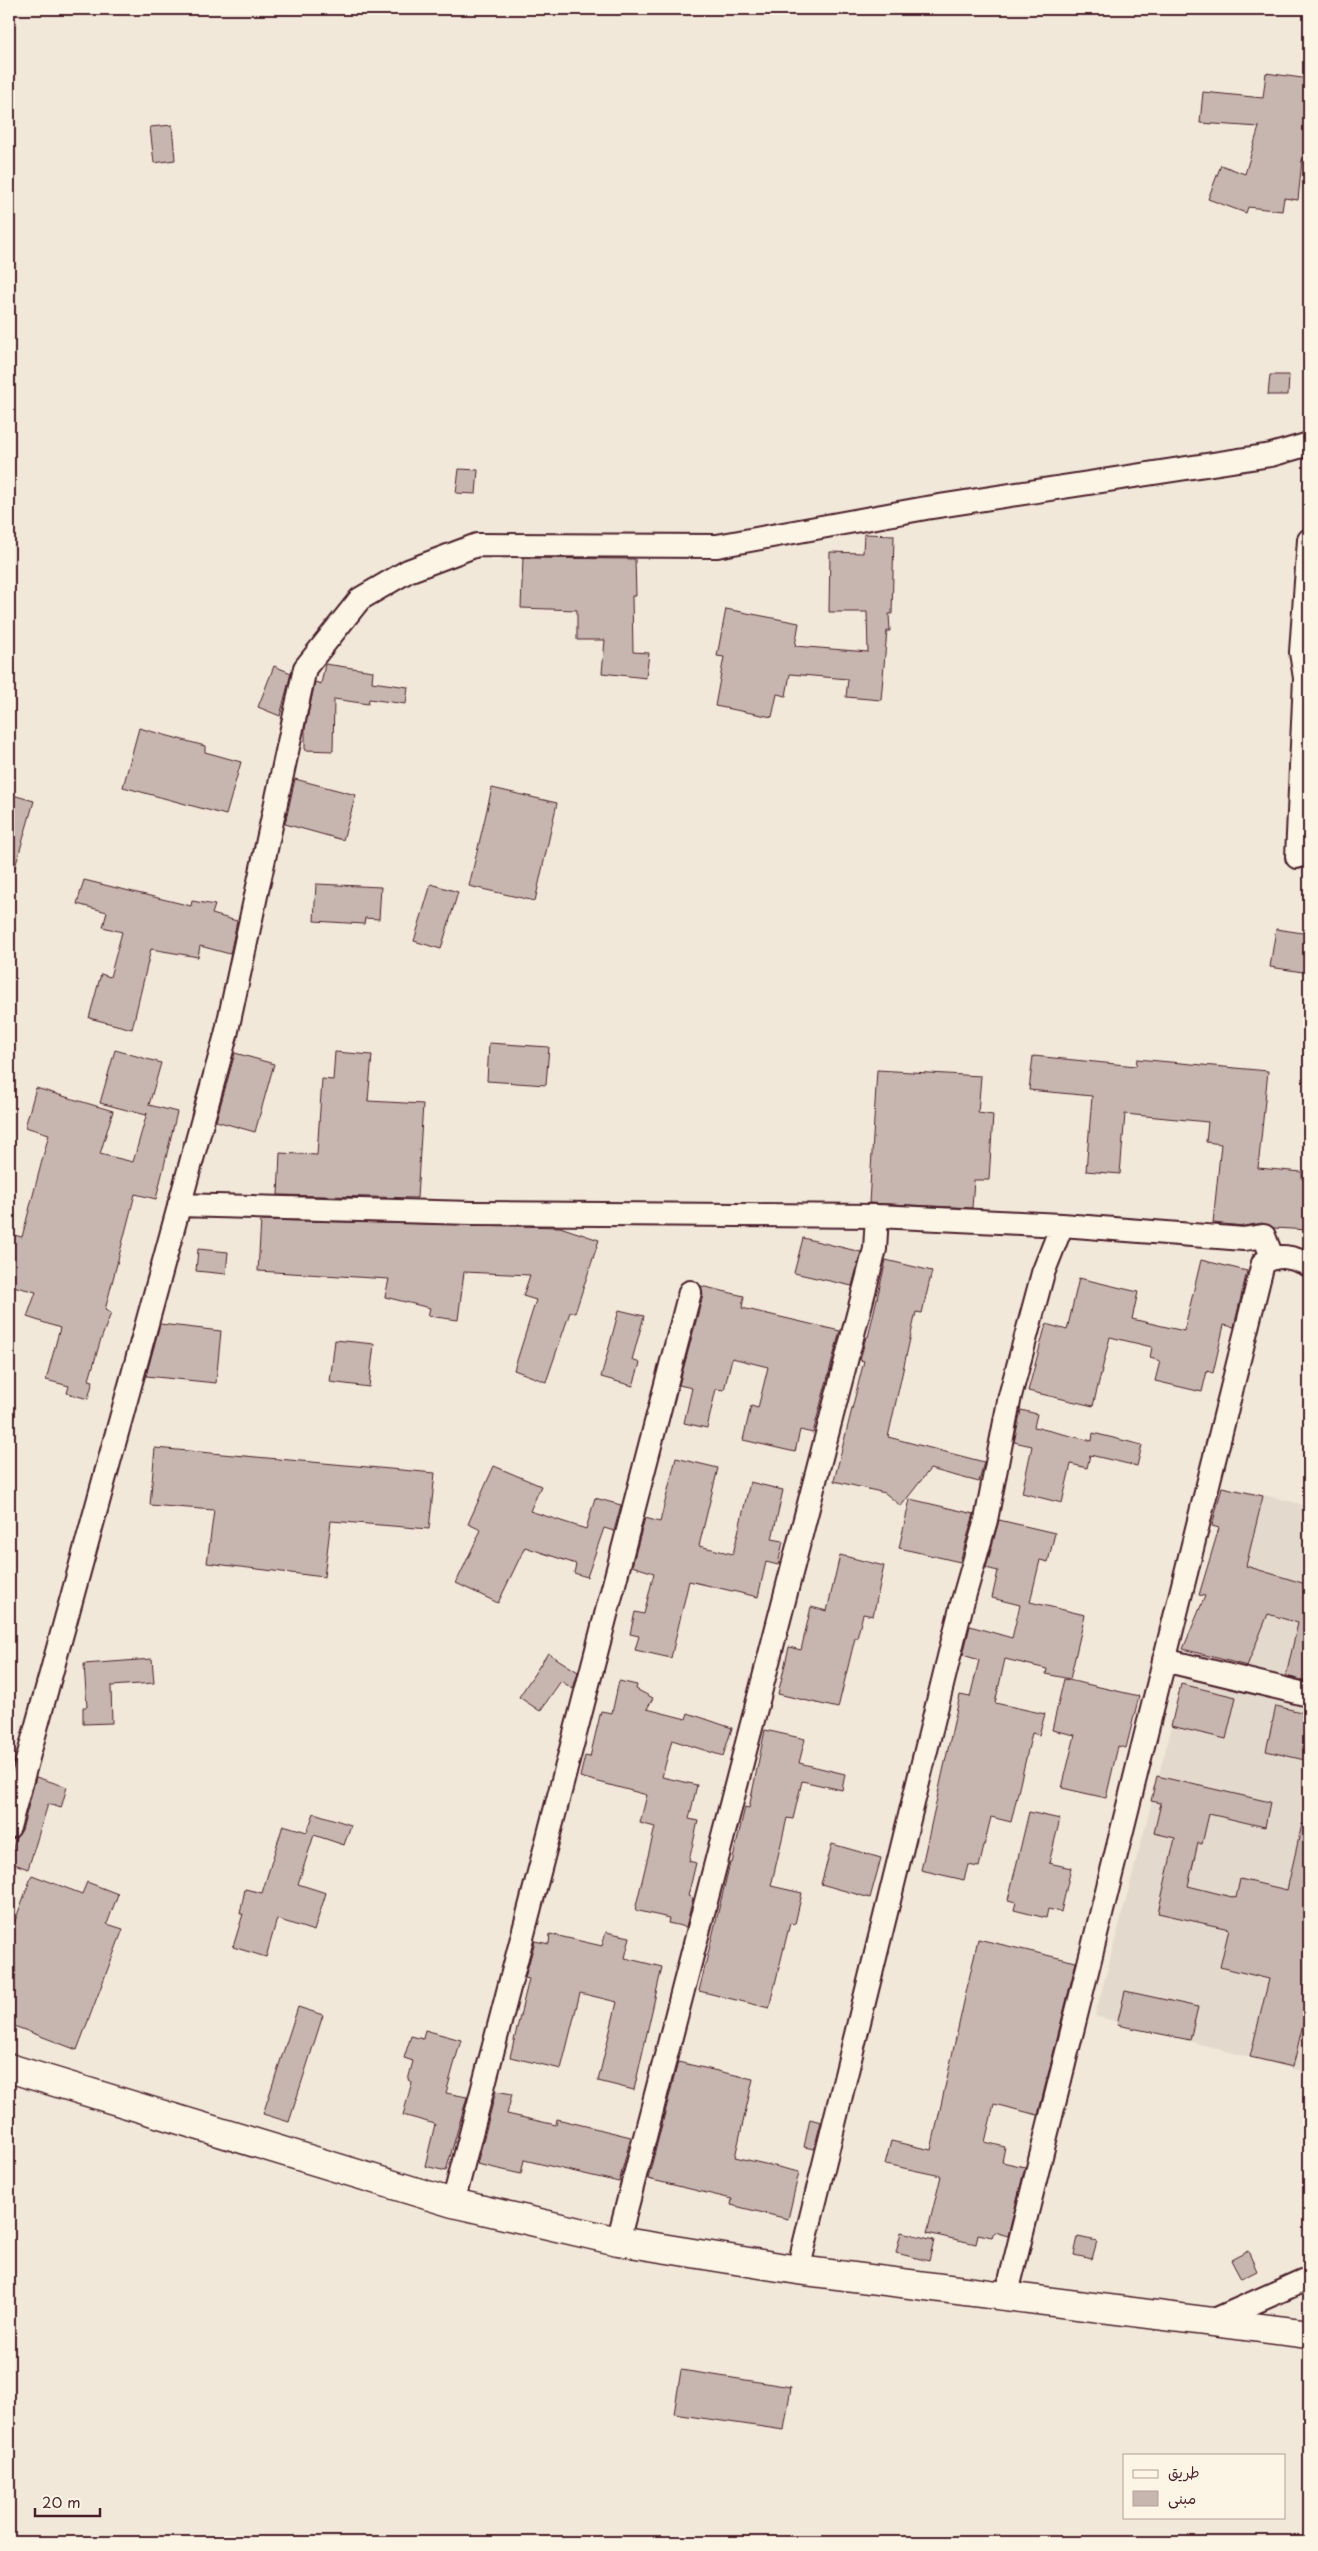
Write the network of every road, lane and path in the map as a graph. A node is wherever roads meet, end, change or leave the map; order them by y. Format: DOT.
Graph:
graph roads {
  1 [pos="1309,444"];
  2 [pos="1309,540"];
  3 [pos="1298,857"];
  4 [pos="179,1205"];
  5 [pos="877,1216"];
  6 [pos="1062,1225"];
  7 [pos="1272,1257"];
  8 [pos="1309,1265"];
  9 [pos="690,1292"];
  10 [pos="1164,1660"];
  11 [pos="1309,1695"];
  12 [pos="9,1827"];
  13 [pos="9,2068"];
  14 [pos="453,2203"];
  15 [pos="618,2241"];
  16 [pos="798,2270"];
  17 [pos="1309,2278"];
  18 [pos="1006,2297"];
  19 [pos="1210,2322"];
  20 [pos="1309,2334"];
  1 -- 4 [label="street"];
  2 -- 3 [label="street"];
  4 -- 5 [label="street"];
  4 -- 12 [label="street"];
  5 -- 6 [label="street"];
  5 -- 15 [label="street"];
  6 -- 7 [label="street"];
  6 -- 16 [label="street"];
  7 -- 8 [label="street"];
  7 -- 10 [label="street"];
  9 -- 14 [label="street"];
  10 -- 11 [label="street"];
  10 -- 18 [label="street"];
  13 -- 14 [label="main road"];
  14 -- 15 [label="main road"];
  15 -- 16 [label="main road"];
  16 -- 18 [label="main road"];
  17 -- 19 [label="street"];
  18 -- 19 [label="main road"];
  19 -- 20 [label="main road"];
}
